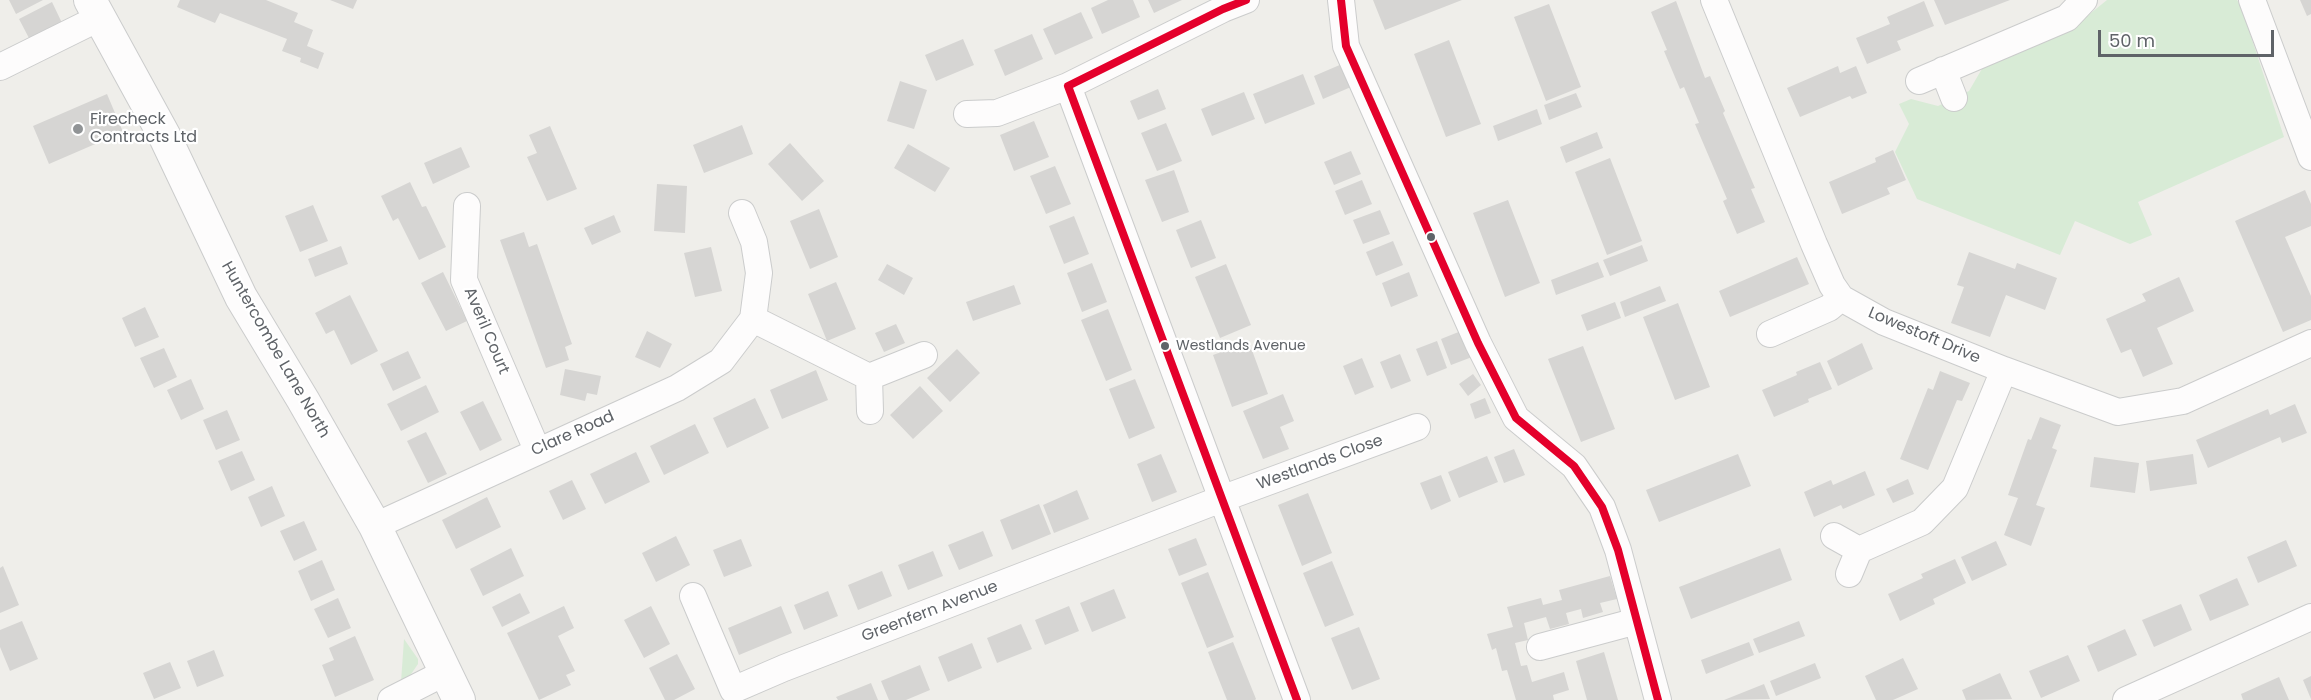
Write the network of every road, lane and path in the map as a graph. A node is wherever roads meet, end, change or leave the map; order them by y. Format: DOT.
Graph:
graph roads {
  1 [pos="1246,0"];
  2 [pos="1341,0"];
  3 [pos="1714,0"];
  4 [pos="2084,0"];
  5 [pos="2252,0"];
  6 [pos="94,9"];
  7 [pos="0,67"];
  8 [pos="1943,70"];
  9 [pos="1919,81"];
  10 [pos="1068,86"];
  11 [pos="1954,98"];
  12 [pos="967,114"];
  13 [pos="2311,157"];
  14 [pos="467,206"];
  15 [pos="741,209"];
  16 [pos="1841,298"];
  17 [pos="753,319"];
  18 [pos="1770,334"];
  19 [pos="2311,343"];
  20 [pos="924,355"];
  21 [pos="2004,370"];
  22 [pos="869,377"];
  23 [pos="870,411"];
  24 [pos="1417,427"];
  25 [pos="537,450"];
  26 [pos="1224,498"];
  27 [pos="375,526"];
  28 [pos="1833,536"];
  29 [pos="1859,550"];
  30 [pos="1849,574"];
  31 [pos="693,596"];
  32 [pos="2311,616"];
  33 [pos="1637,621"];
  34 [pos="1540,646"];
  35 [pos="446,672"];
  36 [pos="735,695"];
  37 [pos="391,700"];
  38 [pos="459,700"];
  39 [pos="1297,700"];
  40 [pos="1658,700"];
  41 [pos="2126,700"];
  1 -- 10 [label="street"];
  2 -- 33 [label="street"];
  3 -- 16 [label="street"];
  4 -- 8 [label="street"];
  5 -- 13 [label="street"];
  6 -- 7 [label="street"];
  6 -- 27 [label="street, Huntercombe Lane North"];
  8 -- 9 [label="street"];
  8 -- 11 [label="street"];
  10 -- 12 [label="street"];
  10 -- 26 [label="street"];
  14 -- 25 [label="street, Averil Court"];
  15 -- 17 [label="street, Clare Road"];
  16 -- 18 [label="street"];
  16 -- 21 [label="street, Lowestoft Drive"];
  17 -- 22 [label="street"];
  17 -- 25 [label="street, Clare Road"];
  19 -- 21 [label="street, Lowestoft Drive"];
  20 -- 22 [label="street"];
  21 -- 29 [label="street"];
  22 -- 23 [label="street"];
  24 -- 26 [label="street, Westlands Close"];
  25 -- 27 [label="street, Clare Road"];
  26 -- 36 [label="street, Greenfern Avenue"];
  26 -- 39 [label="street"];
  27 -- 35 [label="street, Huntercombe Lane North"];
  28 -- 29 [label="street"];
  29 -- 30 [label="street"];
  31 -- 36 [label="street, Greenfern Avenue"];
  32 -- 41 [label="street"];
  33 -- 34 [label="street"];
  33 -- 40 [label="street"];
  35 -- 37 [label="street"];
  35 -- 38 [label="street, Huntercombe Lane North"];
}
